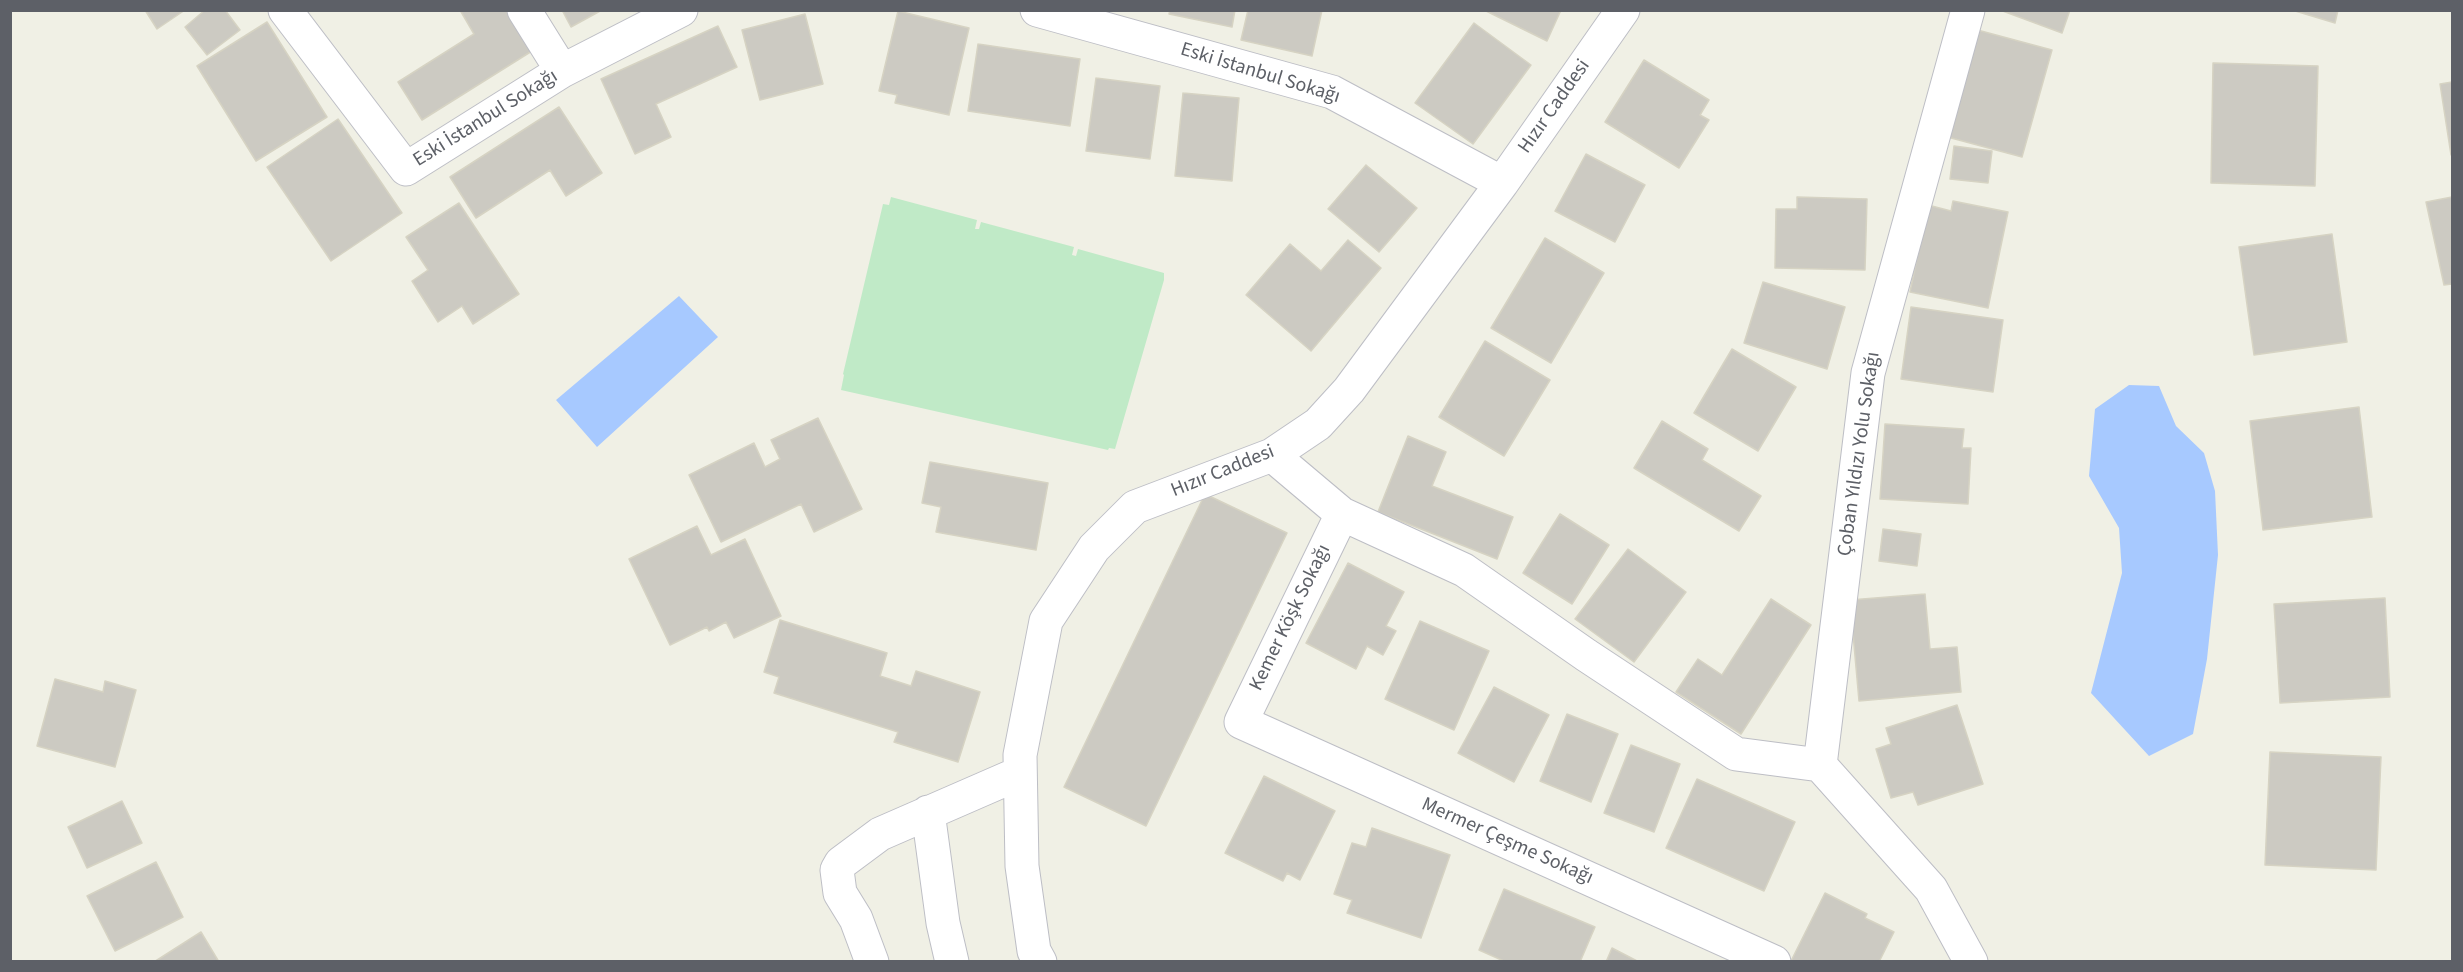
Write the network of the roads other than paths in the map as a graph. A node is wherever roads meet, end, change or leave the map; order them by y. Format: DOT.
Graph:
graph roads {
  1 [pos="285,10"];
  2 [pos="524,10"];
  3 [pos="681,10"];
  4 [pos="1037,10"];
  5 [pos="1623,10"];
  6 [pos="1968,10"];
  7 [pos="562,71"];
  8 [pos="1502,183"];
  9 [pos="1272,455"];
  10 [pos="1342,514"];
  11 [pos="1240,722"];
  12 [pos="1820,765"];
  13 [pos="1020,774"];
  14 [pos="928,812"];
  15 [pos="872,962"];
  16 [pos="952,962"];
  17 [pos="1040,962"];
  18 [pos="1774,962"];
  19 [pos="1971,962"];
  1 -- 7 [label="street, Eski İstanbul Sokağı"];
  2 -- 7 [label="street"];
  3 -- 7 [label="street, Eski İstanbul Sokağı"];
  4 -- 8 [label="street, Eski İstanbul Sokağı"];
  5 -- 8 [label="street, Hızır Caddesi"];
  6 -- 12 [label="street, Çoban Yıldızı Yolu Sokağı"];
  8 -- 9 [label="street, Hızır Caddesi"];
  9 -- 10 [label="street"];
  9 -- 13 [label="street, Hızır Caddesi"];
  10 -- 11 [label="street, Kemer Köşk Sokağı"];
  10 -- 12 [label="street"];
  11 -- 18 [label="street, Mermer Çeşme Sokağı"];
  12 -- 19 [label="street"];
  13 -- 14 [label="street"];
  13 -- 17 [label="street, Hızır Caddesi"];
  14 -- 15 [label="street"];
  14 -- 16 [label="street"];
}
